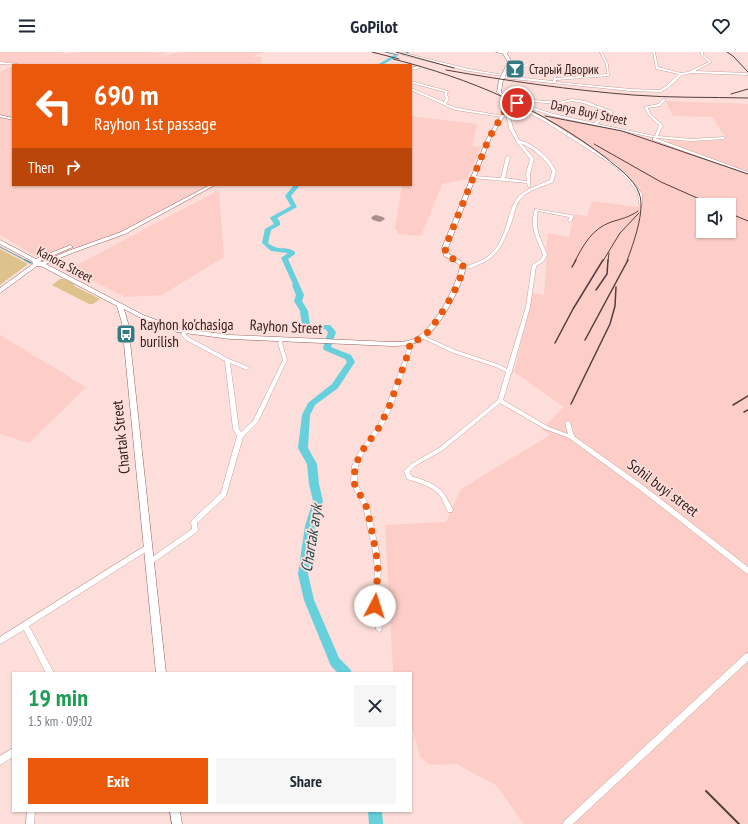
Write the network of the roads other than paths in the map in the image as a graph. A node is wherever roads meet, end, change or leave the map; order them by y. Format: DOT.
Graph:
graph roads {
  1 [pos="408,52"];
  2 [pos="497,52"];
  3 [pos="602,52"];
  4 [pos="654,52"];
  5 [pos="702,52"];
  6 [pos="506,53"];
  7 [pos="552,61"];
  8 [pos="0,63"];
  9 [pos="529,63"];
  10 [pos="12,64"];
  11 [pos="508,65"];
  12 [pos="12,66"];
  13 [pos="419,67"];
  14 [pos="412,69"];
  15 [pos="692,72"];
  16 [pos="681,74"];
  17 [pos="747,74"];
  18 [pos="503,76"];
  19 [pos="555,81"];
  20 [pos="412,82"];
  21 [pos="412,89"];
  22 [pos="664,100"];
  23 [pos="445,103"];
  24 [pos="516,104"];
  25 [pos="503,114"];
  26 [pos="0,115"];
  27 [pos="12,117"];
  28 [pos="596,123"];
  29 [pos="634,132"];
  30 [pos="656,137"];
  31 [pos="724,138"];
  32 [pos="518,141"];
  33 [pos="508,158"];
  34 [pos="748,173"];
  35 [pos="474,177"];
  36 [pos="503,179"];
  37 [pos="528,182"];
  38 [pos="208,186"];
  39 [pos="530,188"];
  40 [pos="177,203"];
  41 [pos="641,204"];
  42 [pos="570,221"];
  43 [pos="0,242"];
  44 [pos="57,257"];
  45 [pos="35,263"];
  46 [pos="42,264"];
  47 [pos="464,268"];
  48 [pos="57,271"];
  49 [pos="0,291"];
  50 [pos="120,306"];
  51 [pos="141,316"];
  52 [pos="125,323"];
  53 [pos="185,331"];
  54 [pos="422,337"];
  55 [pos="281,340"];
  56 [pos="409,343"];
  57 [pos="227,360"];
  58 [pos="247,368"];
  59 [pos="510,372"];
  60 [pos="500,402"];
  61 [pos="559,433"];
  62 [pos="240,436"];
  63 [pos="571,437"];
  64 [pos="450,510"];
  65 [pos="148,547"];
  66 [pos="150,562"];
  67 [pos="748,571"];
  68 [pos="25,625"];
  69 [pos="379,629"];
  70 [pos="0,641"];
  71 [pos="748,656"];
  72 [pos="49,672"];
  73 [pos="161,672"];
  74 [pos="12,753"];
  75 [pos="0,761"];
  76 [pos="31,812"];
  77 [pos="175,812"];
  78 [pos="30,824"];
  79 [pos="177,824"];
  80 [pos="567,824"];
  1 -- 18 [label="street"];
  2 -- 6 [label="street"];
  3 -- 19 [label="street"];
  4 -- 16 [label="street"];
  5 -- 15 [label="street"];
  6 -- 11 [label="street"];
  7 -- 19 [label="street"];
  8 -- 10 [label="street"];
  8 -- 12 [label="street"];
  9 -- 11 [label="street"];
  11 -- 18 [label="street, Darya Buyi Street"];
  13 -- 14 [label="street"];
  15 -- 16 [label="street"];
  15 -- 17 [label="street"];
  16 -- 19 [label="street"];
  18 -- 19 [label="street"];
  18 -- 24 [label="street, Darya Buyi Street"];
  20 -- 23 [label="street"];
  21 -- 23 [label="street"];
  22 -- 30 [label="street"];
  23 -- 25 [label="street"];
  24 -- 25 [label="street"];
  24 -- 28 [label="street, Darya Buyi Street"];
  24 -- 28 [label="street"];
  24 -- 41 [label="street"];
  25 -- 32 [label="street"];
  25 -- 35 [label="street"];
  26 -- 27 [label="street"];
  28 -- 29 [label="street, Darya Buyi Street"];
  29 -- 30 [label="street, Darya Buyi Street"];
  29 -- 34 [label="street"];
  30 -- 31 [label="street, Darya Buyi Street"];
  32 -- 37 [label="street"];
  32 -- 39 [label="street"];
  33 -- 36 [label="street"];
  35 -- 36 [label="street"];
  35 -- 47 [label="street"];
  36 -- 37 [label="street"];
  37 -- 39 [label="street"];
  38 -- 40 [label="street"];
  39 -- 47 [label="street"];
  40 -- 44 [label="street"];
  40 -- 45 [label="street"];
  42 -- 59 [label="street"];
  43 -- 45 [label="street, Kanora Street"];
  44 -- 46 [label="street"];
  44 -- 48 [label="street"];
  45 -- 46 [label="street"];
  45 -- 49 [label="street"];
  46 -- 48 [label="street, Kanora Street"];
  47 -- 54 [label="street, Rayhon Street"];
  48 -- 50 [label="street, Kanora Street"];
  50 -- 51 [label="street, Rayhon Street"];
  50 -- 52 [label="street, Chartak Street"];
  51 -- 52 [label="street"];
  51 -- 53 [label="street, Rayhon Street"];
  52 -- 65 [label="street, Chartak Street"];
  53 -- 55 [label="street, Rayhon Street"];
  53 -- 57 [label="street"];
  54 -- 56 [label="street, Rayhon Street"];
  54 -- 59 [label="street"];
  55 -- 56 [label="street, Rayhon Street"];
  55 -- 62 [label="street"];
  56 -- 69 [label="street"];
  57 -- 58 [label="street"];
  57 -- 62 [label="street"];
  59 -- 60 [label="street"];
  60 -- 61 [label="street, Sohil buyi street"];
  60 -- 64 [label="street"];
  61 -- 63 [label="street, Sohil buyi street"];
  61 -- 63 [label="street"];
  62 -- 66 [label="street"];
  63 -- 67 [label="street, Sohil buyi street"];
  65 -- 66 [label="street, Chartak Street"];
  65 -- 68 [label="street"];
  66 -- 73 [label="street, Chartak Street"];
  68 -- 70 [label="street"];
  68 -- 72 [label="street"];
  71 -- 80 [label="street"];
  74 -- 75 [label="street"];
  76 -- 78 [label="street"];
  77 -- 79 [label="street"];
}
